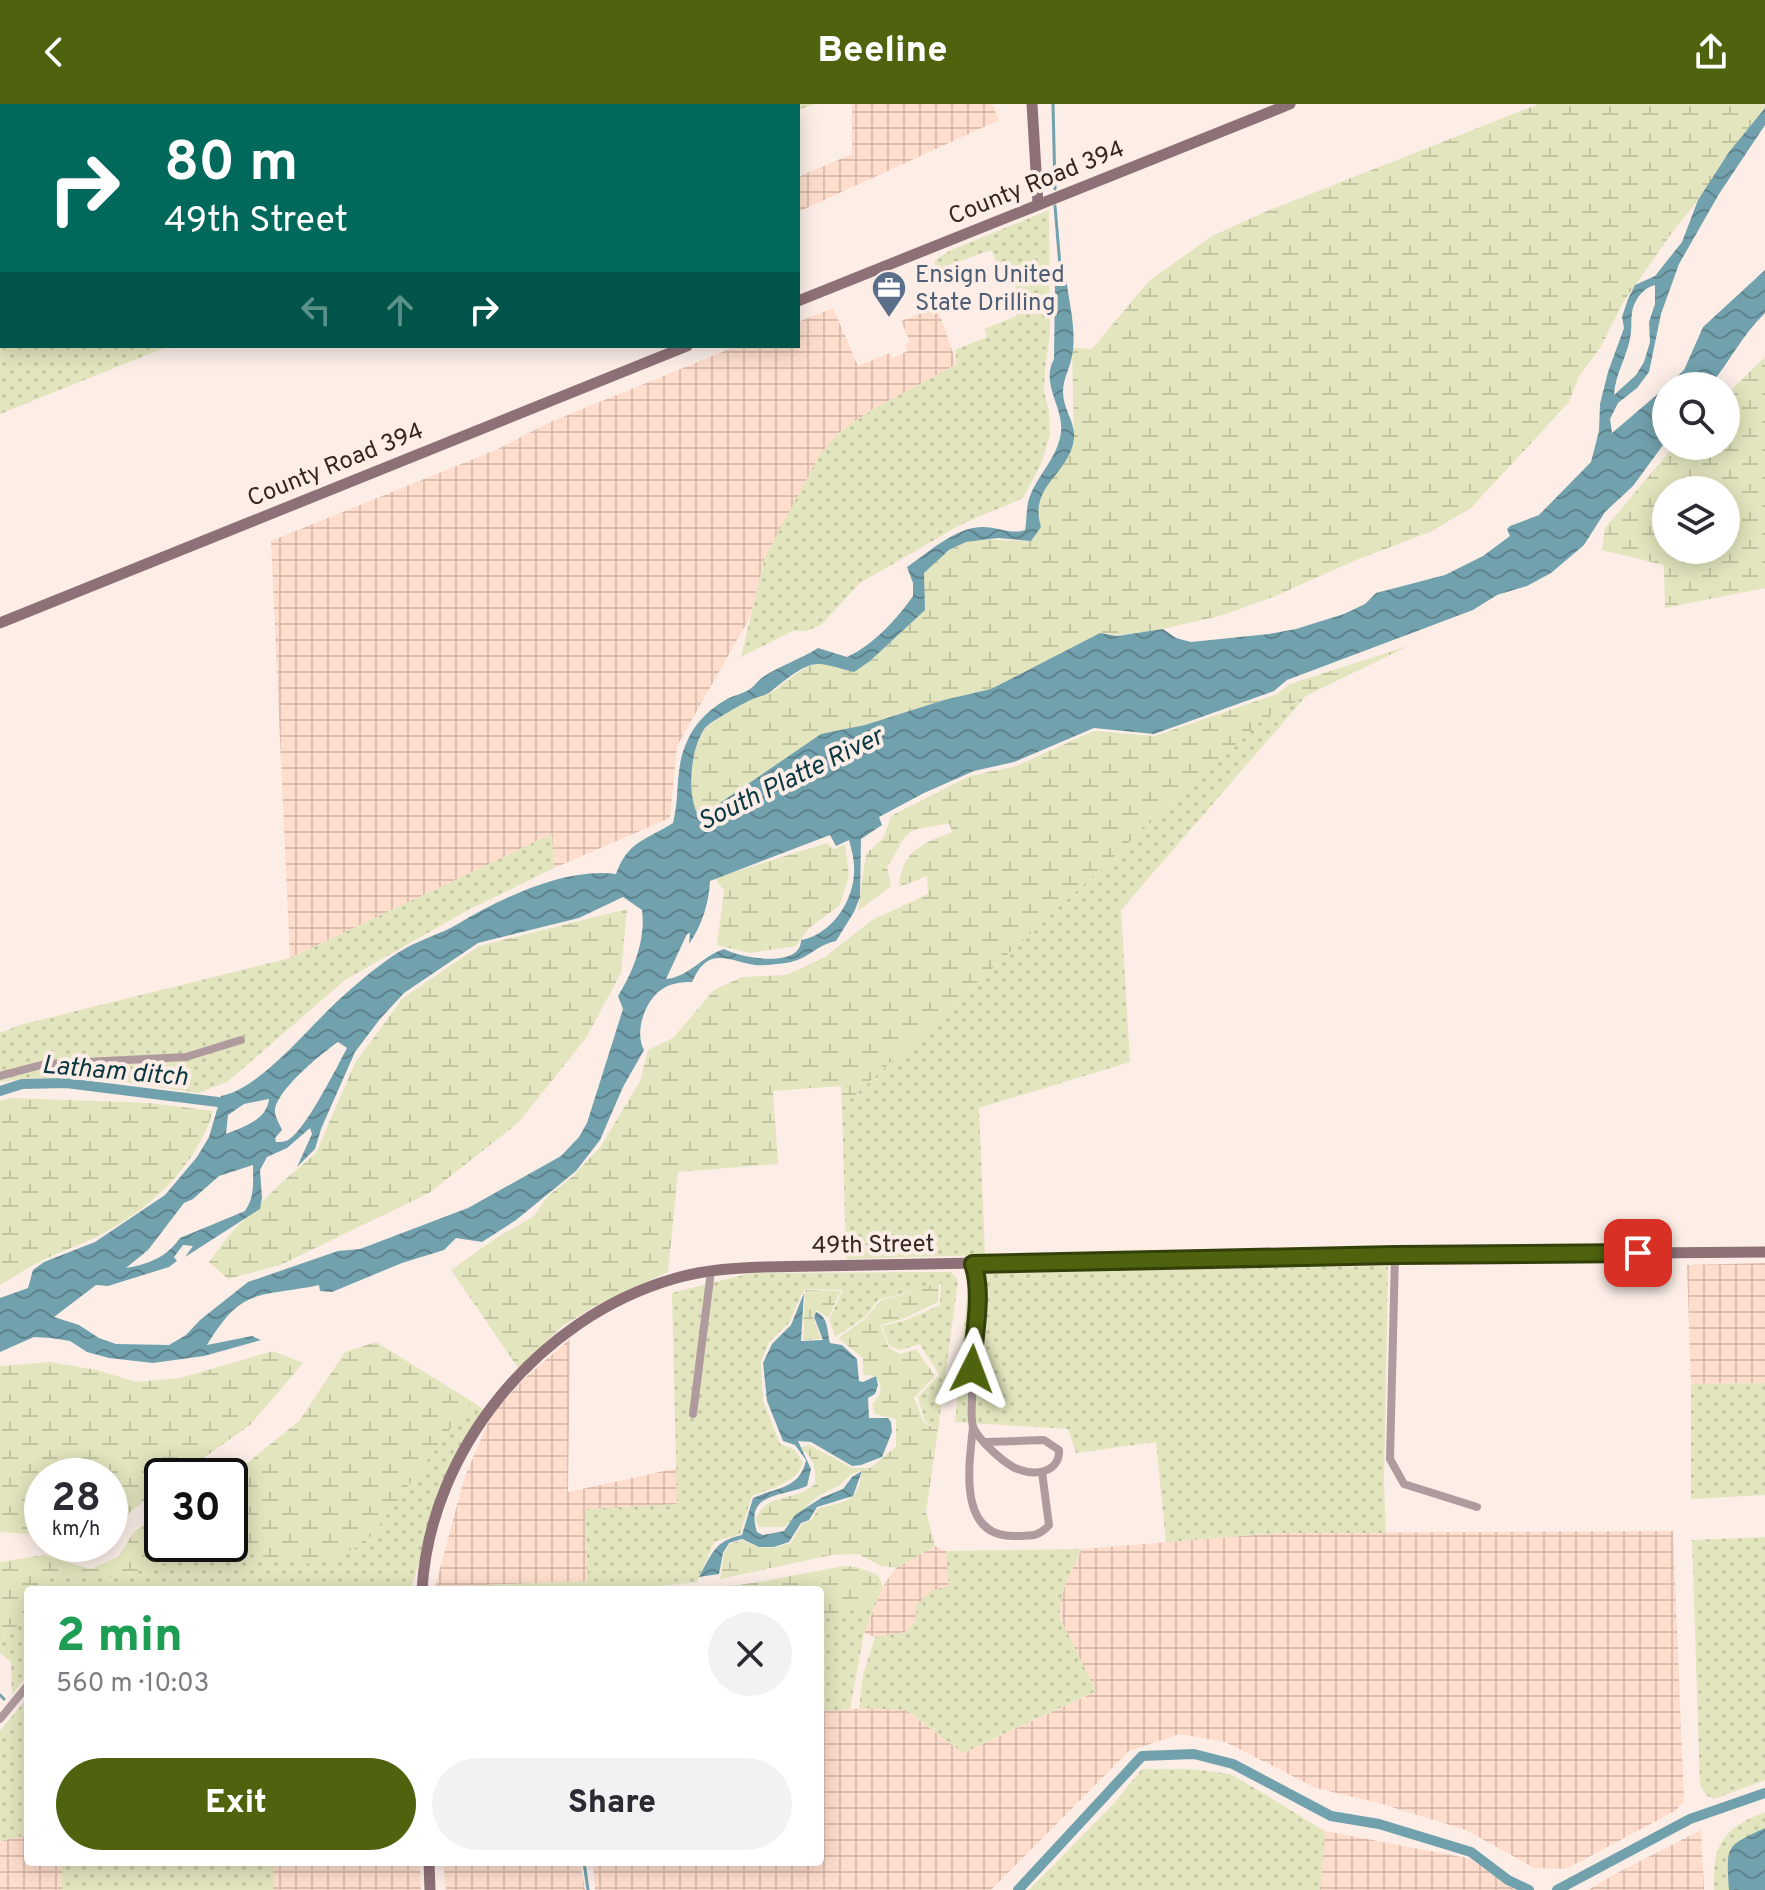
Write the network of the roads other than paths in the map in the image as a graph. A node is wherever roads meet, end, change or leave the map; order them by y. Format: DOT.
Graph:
graph roads {
  1 [pos="1032,104"];
  2 [pos="1290,104"];
  3 [pos="1038,204"];
  4 [pos="800,300"];
  5 [pos="682,348"];
  6 [pos="0,623"];
  7 [pos="241,1040"];
  8 [pos="0,1076"];
  9 [pos="1765,1252"];
  10 [pos="1395,1255"];
  11 [pos="973,1264"];
  12 [pos="711,1271"];
  13 [pos="693,1414"];
  14 [pos="973,1427"];
  15 [pos="986,1442"];
  16 [pos="1042,1472"];
  17 [pos="1477,1507"];
  18 [pos="423,1586"];
  19 [pos="24,1690"];
  20 [pos="0,1719"];
  21 [pos="429,1866"];
  22 [pos="430,1890"];
  1 -- 3 [label="street"];
  2 -- 3 [label="street, County Road 394"];
  3 -- 4 [label="street, County Road 394"];
  5 -- 6 [label="street, County Road 394"];
  7 -- 8 [label="street"];
  9 -- 10 [label="street, 49th Street"];
  10 -- 11 [label="street, 49th Street"];
  10 -- 17 [label="street"];
  11 -- 12 [label="street, 49th Street"];
  11 -- 14 [label="street"];
  12 -- 13 [label="street"];
  12 -- 18 [label="street, 49th Street"];
  14 -- 15 [label="street"];
  14 -- 16 [label="street"];
  15 -- 16 [label="street"];
  15 -- 16 [label="street"];
  19 -- 20 [label="street"];
  21 -- 22 [label="street"];
}
